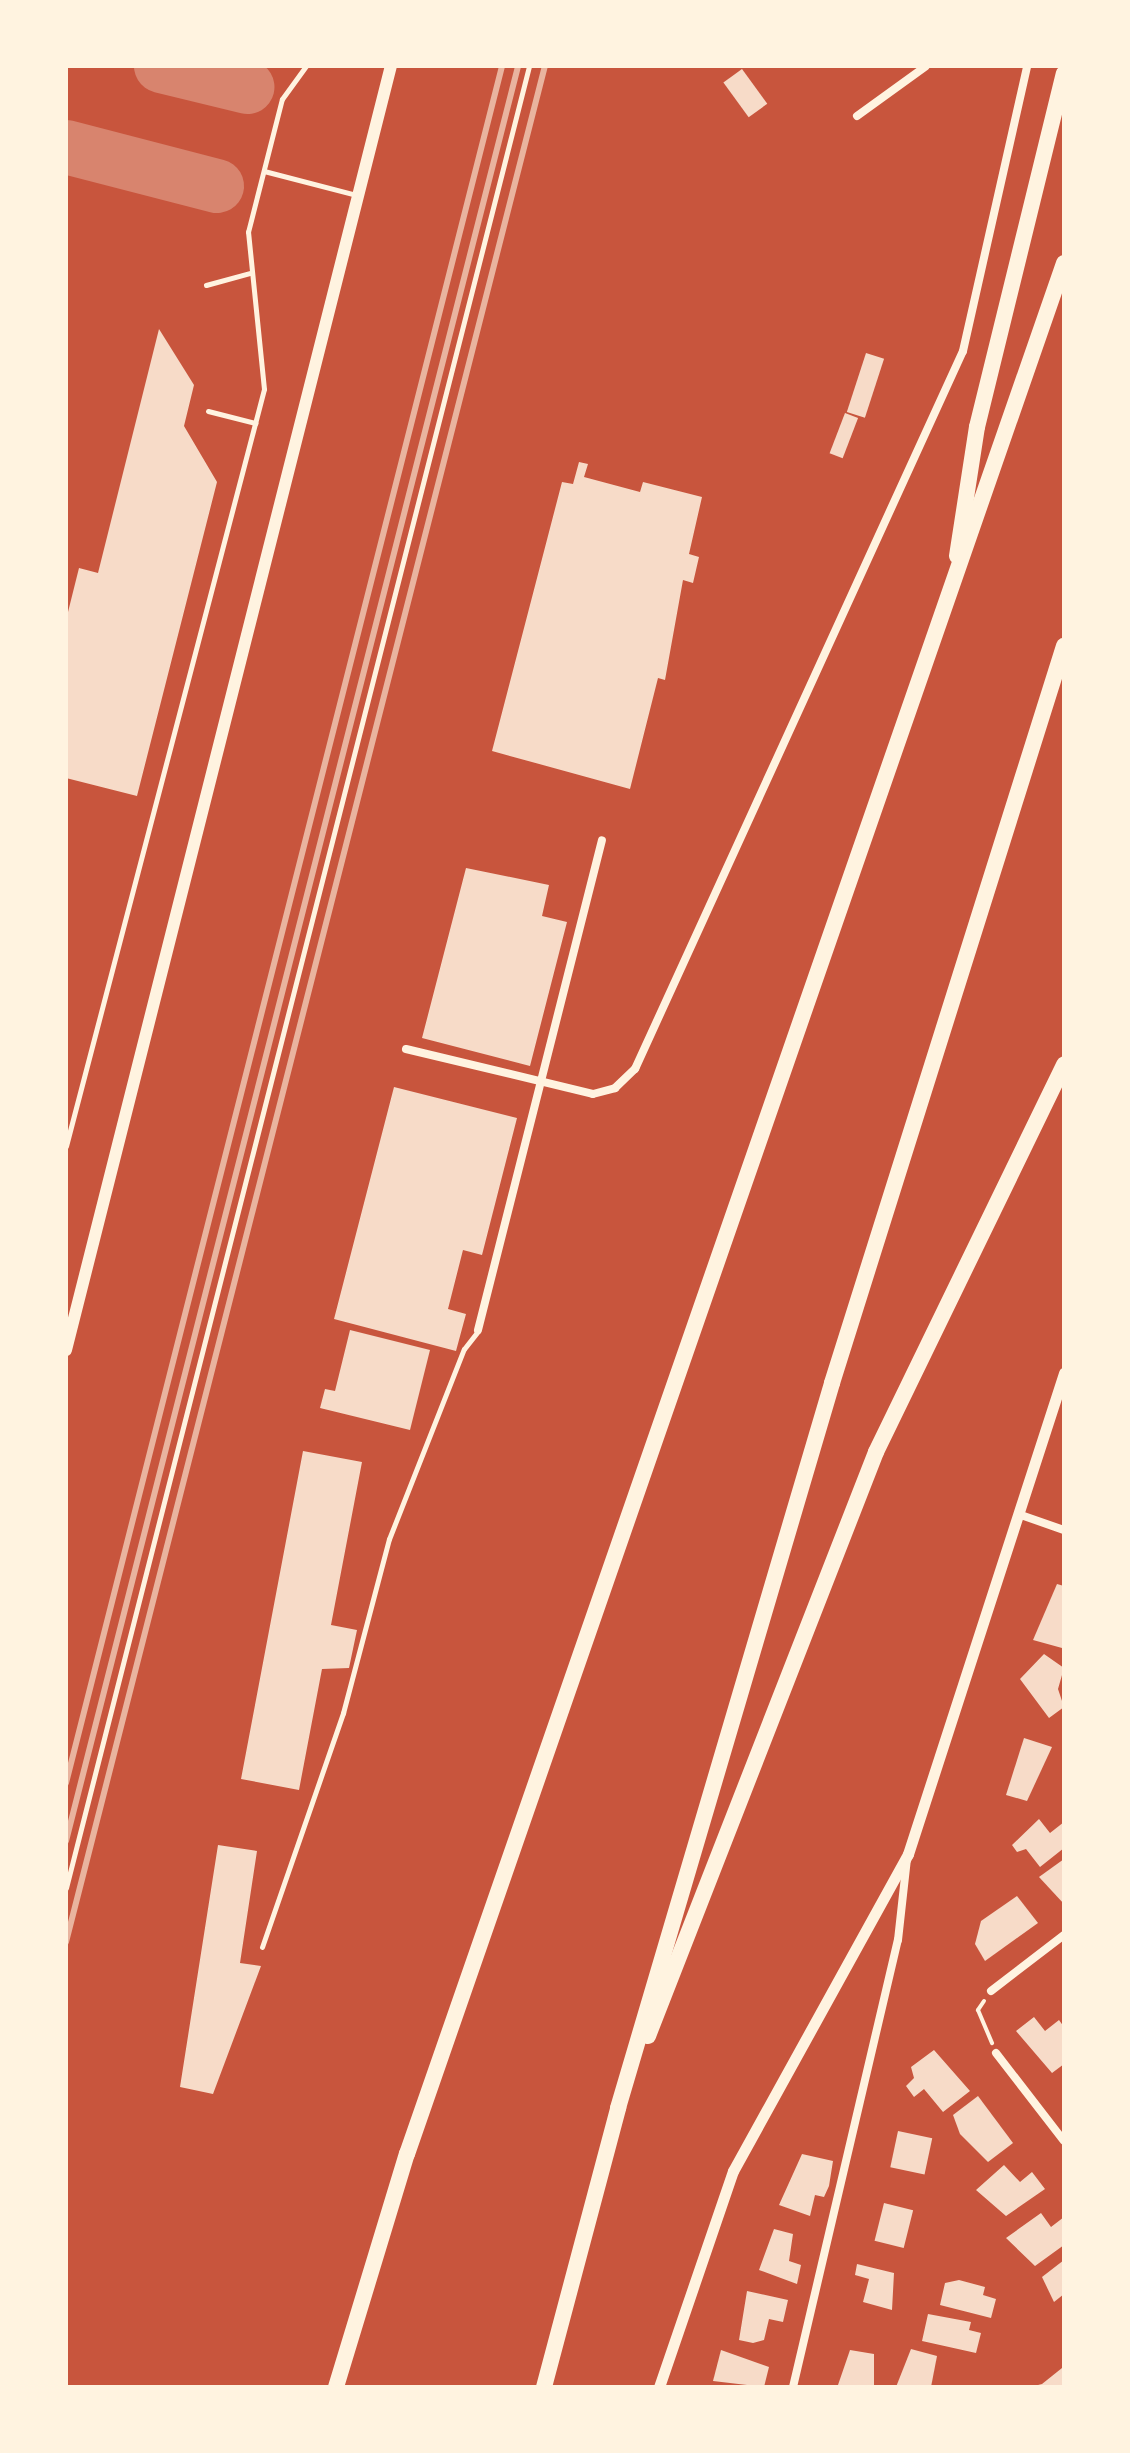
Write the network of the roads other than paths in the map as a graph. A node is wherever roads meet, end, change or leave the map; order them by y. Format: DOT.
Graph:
graph roads {
  1 [pos="306,66"];
  2 [pos="391,66"];
  3 [pos="529,66"];
  4 [pos="926,66"];
  5 [pos="1027,66"];
  6 [pos="1064,74"];
  7 [pos="857,116"];
  8 [pos="264,171"];
  9 [pos="356,195"];
  10 [pos="1064,263"];
  11 [pos="250,273"];
  12 [pos="206,285"];
  13 [pos="208,411"];
  14 [pos="255,423"];
  15 [pos="950,595"];
  16 [pos="1064,646"];
  17 [pos="602,840"];
  18 [pos="406,1049"];
  19 [pos="1064,1064"];
  20 [pos="541,1082"];
  21 [pos="66,1145"];
  22 [pos="478,1330"];
  23 [pos="66,1350"];
  24 [pos="1064,1373"];
  25 [pos="1018,1514"];
  26 [pos="1064,1530"];
  27 [pos="908,1854"];
  28 [pos="66,1888"];
  29 [pos="1064,1935"];
  30 [pos="262,1947"];
  31 [pos="991,1991"];
  32 [pos="996,2053"];
  33 [pos="618,2108"];
  34 [pos="1064,2141"];
  35 [pos="336,2387"];
  36 [pos="544,2387"];
  37 [pos="659,2387"];
  38 [pos="793,2387"];
  1 -- 8 [label="lane"];
  2 -- 9 [label="main road"];
  3 -- 28 [label="lane"];
  4 -- 7 [label="street"];
  5 -- 20 [label="street"];
  6 -- 15 [label="highway"];
  8 -- 9 [label="lane"];
  8 -- 11 [label="lane"];
  9 -- 23 [label="main road"];
  10 -- 15 [label="highway"];
  11 -- 12 [label="lane"];
  11 -- 14 [label="lane"];
  13 -- 14 [label="lane"];
  14 -- 21 [label="lane"];
  15 -- 35 [label="highway"];
  16 -- 33 [label="highway"];
  17 -- 20 [label="street"];
  18 -- 20 [label="street"];
  19 -- 33 [label="highway"];
  20 -- 22 [label="street"];
  22 -- 30 [label="lane"];
  24 -- 25 [label="street"];
  25 -- 26 [label="street"];
  25 -- 27 [label="street"];
  27 -- 37 [label="street"];
  27 -- 38 [label="street"];
  29 -- 31 [label="street"];
  32 -- 34 [label="street"];
  33 -- 36 [label="highway"];
}
